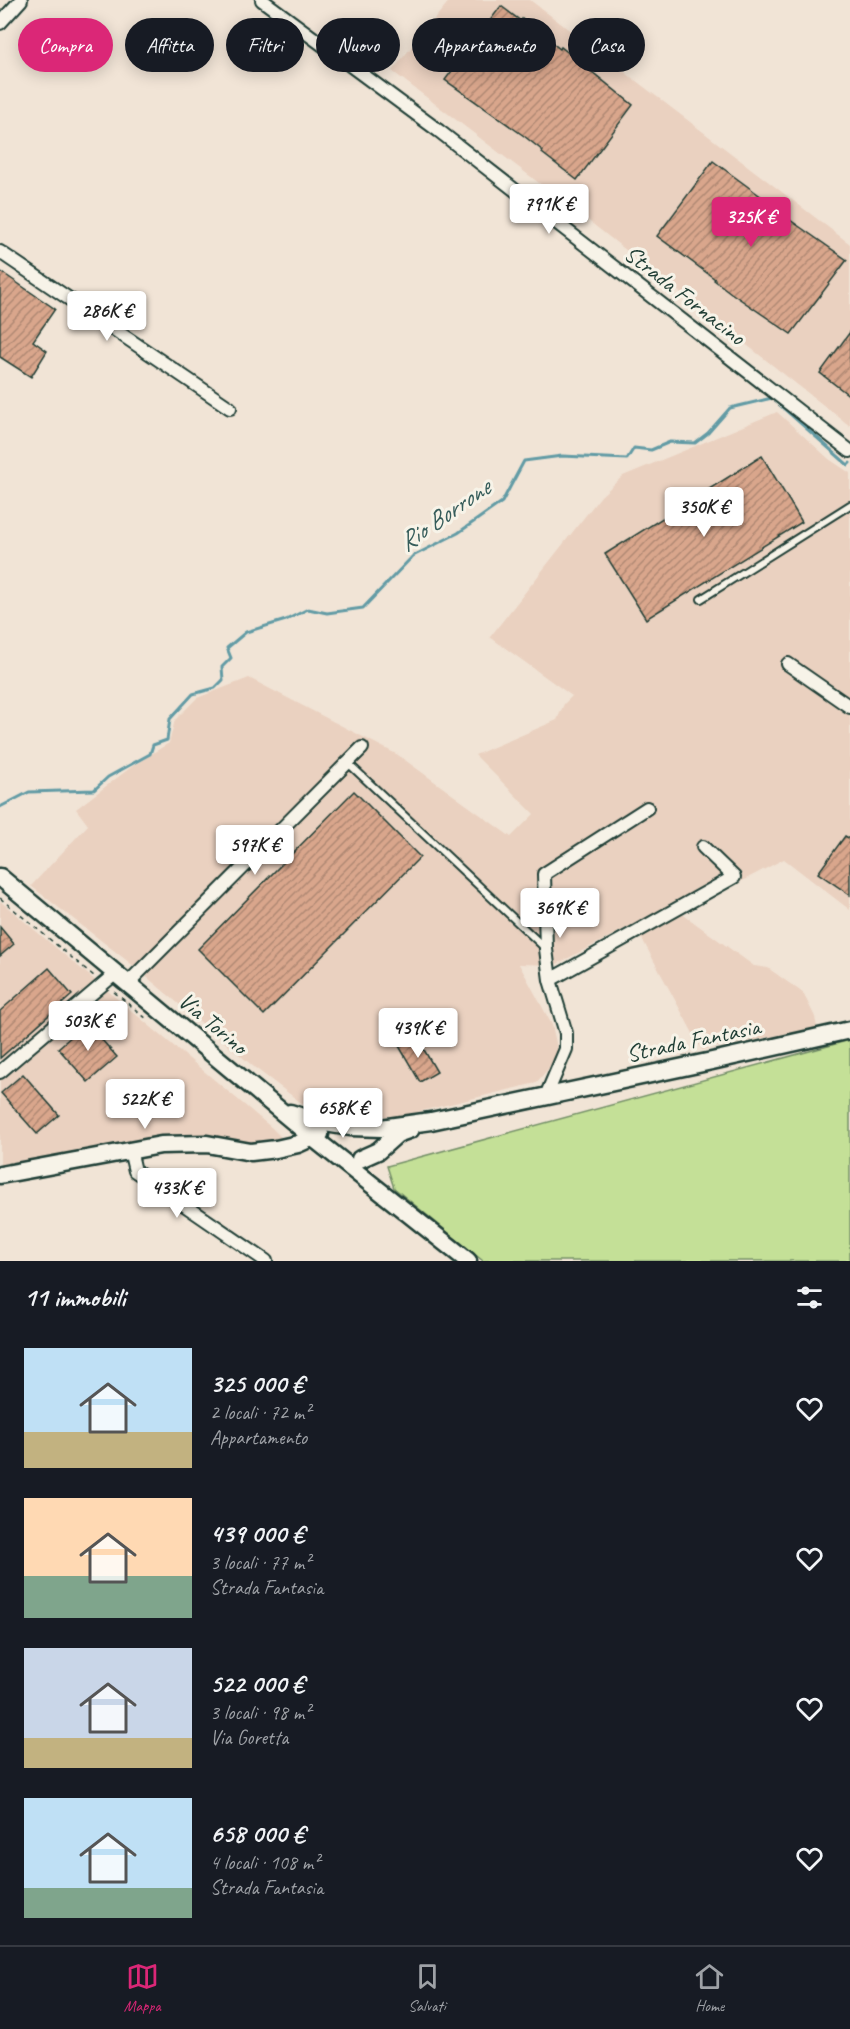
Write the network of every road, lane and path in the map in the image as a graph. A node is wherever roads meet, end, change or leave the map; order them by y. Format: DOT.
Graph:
graph roads {
  1 [pos="21,0"];
  2 [pos="262,0"];
  3 [pos="0,23"];
  4 [pos="0,252"];
  5 [pos="230,408"];
  6 [pos="850,451"];
  7 [pos="850,505"];
  8 [pos="700,599"];
  9 [pos="788,664"];
  10 [pos="850,707"];
  11 [pos="362,748"];
  12 [pos="347,762"];
  13 [pos="647,808"];
  14 [pos="703,847"];
  15 [pos="0,877"];
  16 [pos="0,898"];
  17 [pos="546,949"];
  18 [pos="116,980"];
  19 [pos="550,981"];
  20 [pos="155,1025"];
  21 [pos="850,1030"];
  22 [pos="0,1072"];
  23 [pos="546,1096"];
  24 [pos="279,1109"];
  25 [pos="431,1121"];
  26 [pos="350,1127"];
  27 [pos="381,1128"];
  28 [pos="312,1137"];
  29 [pos="130,1150"];
  30 [pos="378,1151"];
  31 [pos="357,1164"];
  32 [pos="0,1175"];
  33 [pos="380,1188"];
  34 [pos="266,1261"];
  35 [pos="468,1261"];
  1 -- 3 [label="street"];
  2 -- 6 [label="street, Strada Fornacino"];
  4 -- 5 [label="street"];
  7 -- 8 [label="lane"];
  9 -- 10 [label="street"];
  11 -- 12 [label="street"];
  12 -- 17 [label="lane"];
  12 -- 18 [label="street"];
  13 -- 17 [label="street"];
  14 -- 19 [label="street"];
  15 -- 18 [label="street, Via Torino"];
  16 -- 18 [label="path"];
  17 -- 19 [label="street"];
  18 -- 20 [label="path"];
  18 -- 22 [label="street"];
  18 -- 24 [label="street, Via Torino"];
  19 -- 23 [label="street"];
  21 -- 23 [label="street, Strada Fantasia"];
  23 -- 25 [label="street, Strada Fantasia"];
  24 -- 26 [label="street, Strada Fantasia"];
  24 -- 28 [label="street, Via Torino"];
  25 -- 27 [label="street, Strada Fantasia"];
  25 -- 30 [label="street, Strada Fantasia"];
  26 -- 27 [label="street, Strada Fantasia"];
  26 -- 28 [label="street, Strada Fantasia"];
  27 -- 31 [label="street"];
  28 -- 29 [label="street, Strada Fantasia"];
  28 -- 31 [label="street, Via Torino"];
  29 -- 32 [label="street, Strada Fantasia"];
  29 -- 34 [label="street"];
  30 -- 31 [label="street, Strada Fantasia"];
  30 -- 33 [label="street"];
  31 -- 33 [label="street, Via Torino"];
  33 -- 35 [label="street, Via Torino"];
}
